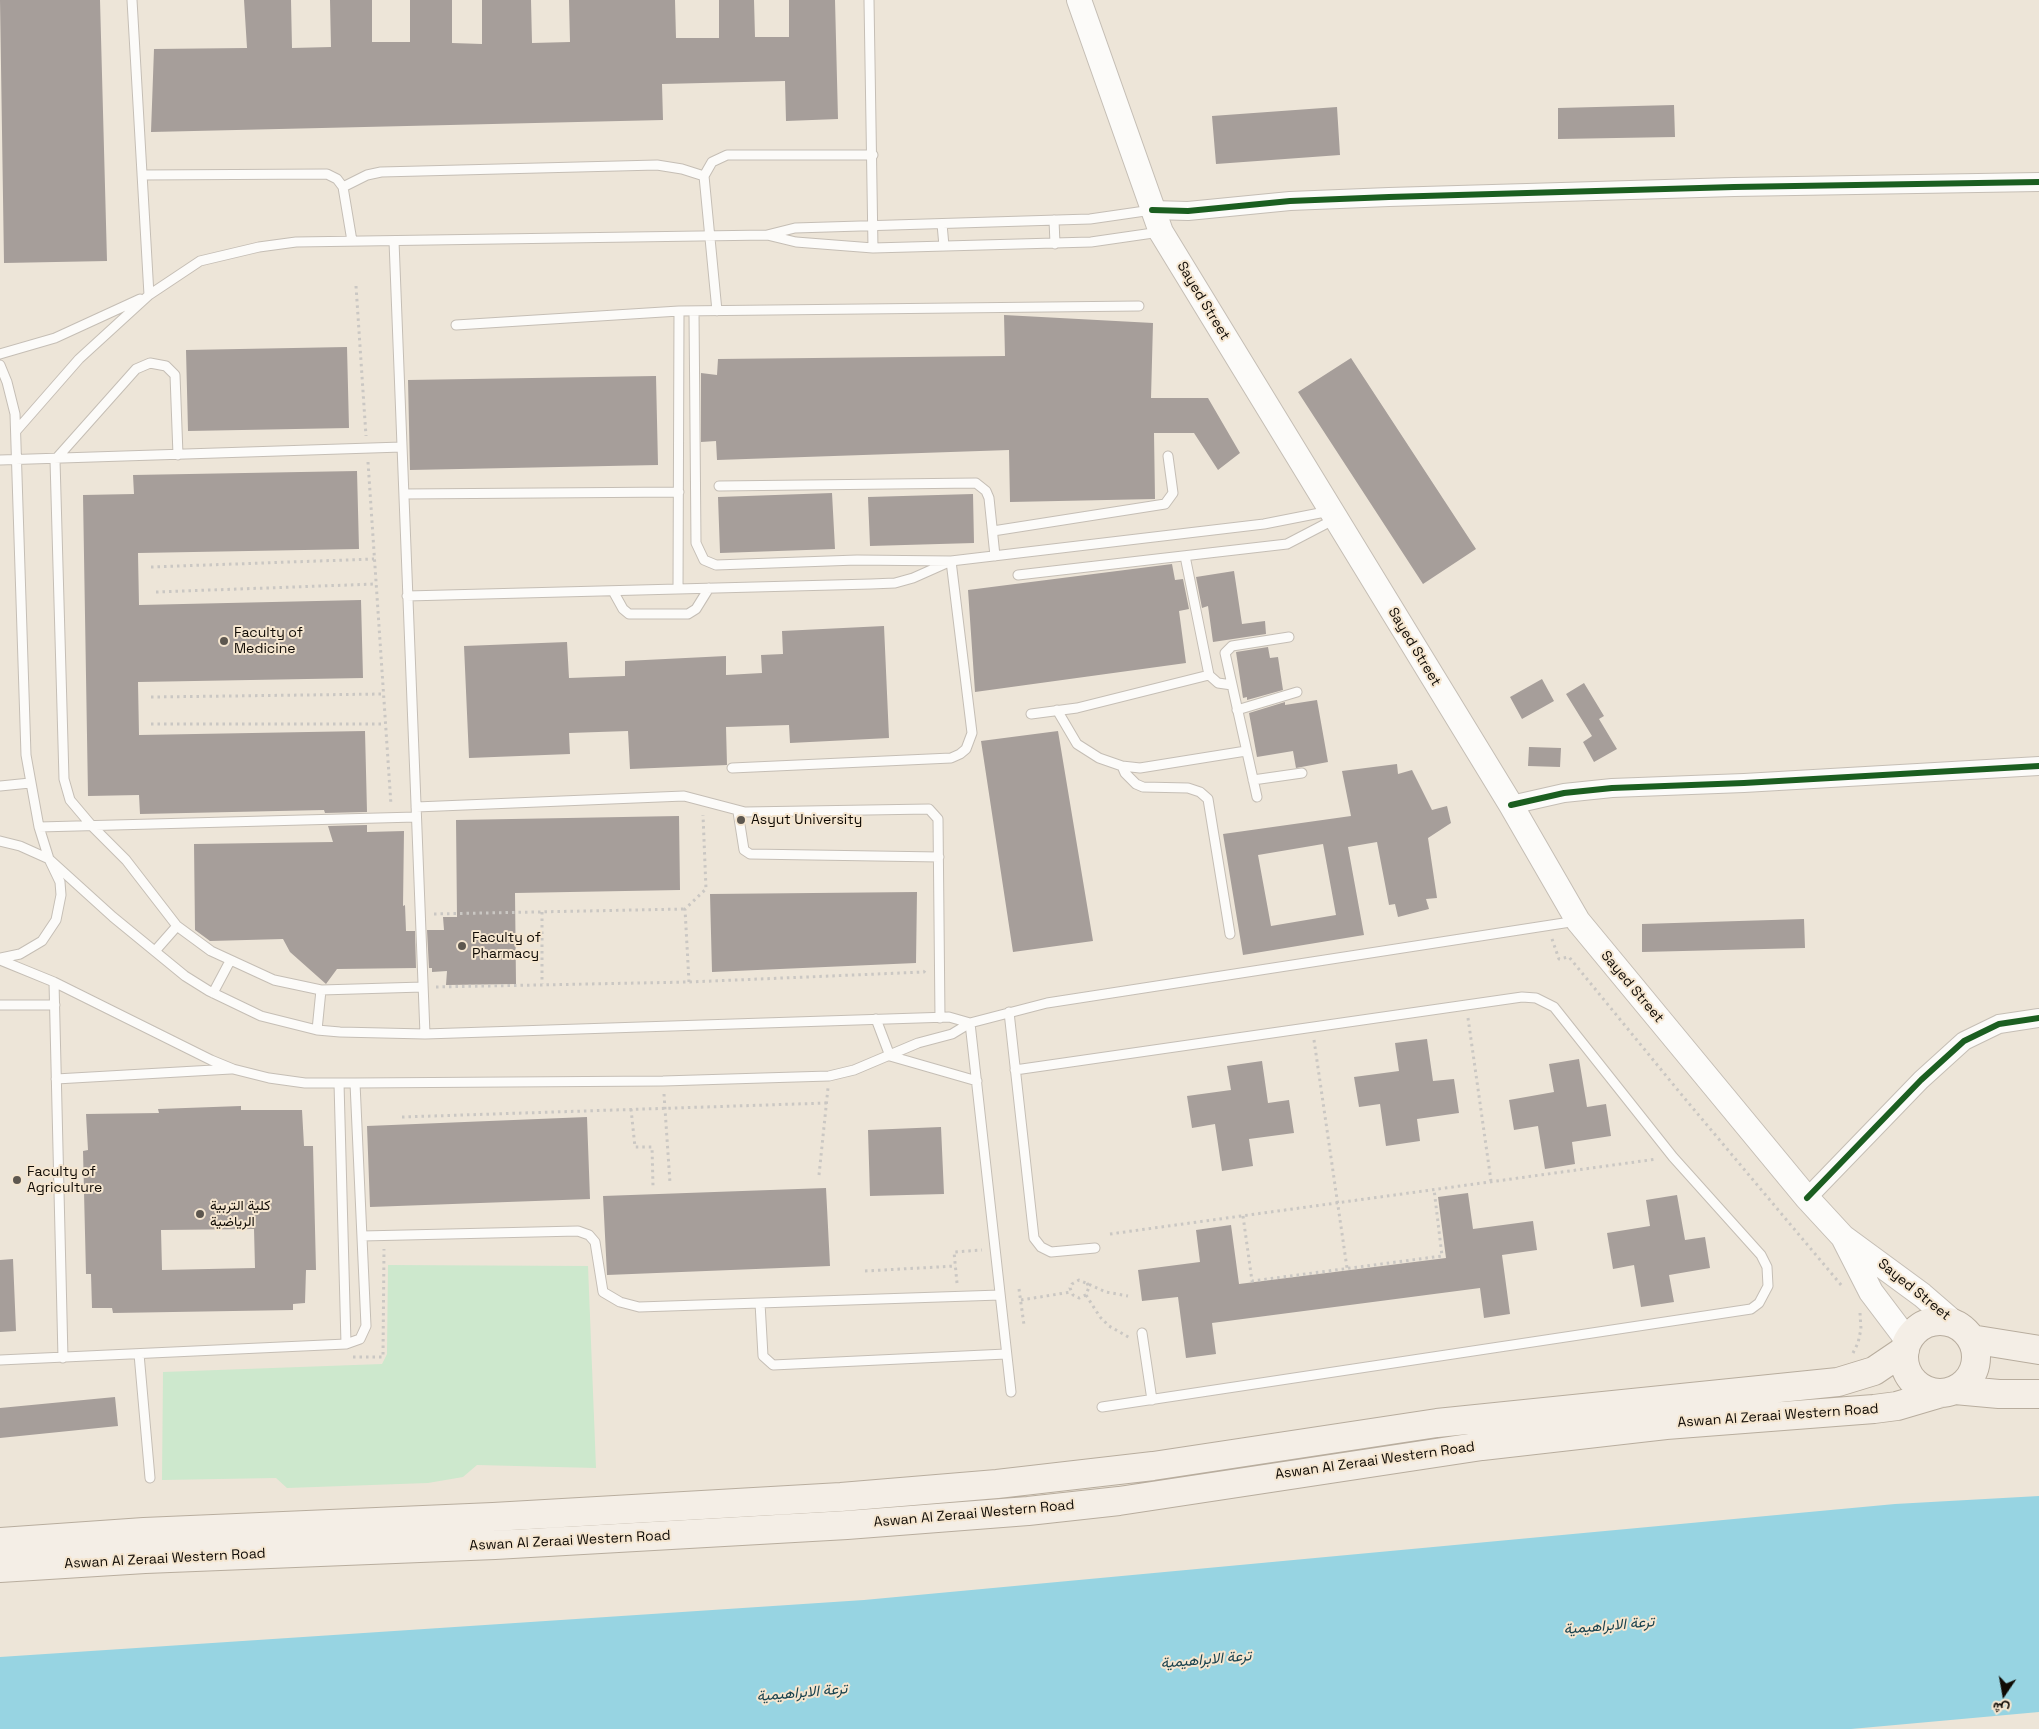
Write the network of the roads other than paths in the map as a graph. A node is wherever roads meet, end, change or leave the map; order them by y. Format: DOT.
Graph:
graph roads {
  1 [pos="132,0"];
  2 [pos="869,0"];
  3 [pos="1079,0"];
  4 [pos="873,155"];
  5 [pos="142,175"];
  6 [pos="704,176"];
  7 [pos="2039,182"];
  8 [pos="343,187"];
  9 [pos="1054,220"];
  10 [pos="1156,221"];
  11 [pos="942,224"];
  12 [pos="874,226"];
  13 [pos="767,235"];
  14 [pos="710,236"];
  15 [pos="352,241"];
  16 [pos="394,241"];
  17 [pos="1055,244"];
  18 [pos="944,246"];
  19 [pos="873,248"];
  20 [pos="149,295"];
  21 [pos="1139,306"];
  22 [pos="694,311"];
  23 [pos="717,311"];
  24 [pos="679,312"];
  25 [pos="456,325"];
  26 [pos="0,354"];
  27 [pos="0,364"];
  28 [pos="16,430"];
  29 [pos="402,447"];
  30 [pos="178,456"];
  31 [pos="1168,456"];
  32 [pos="0,460"];
  33 [pos="55,460"];
  34 [pos="16,462"];
  35 [pos="719,486"];
  36 [pos="679,492"];
  37 [pos="404,494"];
  38 [pos="1334,515"];
  39 [pos="993,531"];
  40 [pos="996,556"];
  41 [pos="1185,556"];
  42 [pos="951,561"];
  43 [pos="1018,575"];
  44 [pos="709,588"];
  45 [pos="678,589"];
  46 [pos="613,591"];
  47 [pos="407,596"];
  48 [pos="1289,637"];
  49 [pos="1209,675"];
  50 [pos="1232,686"];
  51 [pos="1298,692"];
  52 [pos="1057,710"];
  53 [pos="1238,710"];
  54 [pos="1031,714"];
  55 [pos="1246,751"];
  56 [pos="1122,766"];
  57 [pos="2039,766"];
  58 [pos="732,768"];
  59 [pos="1302,773"];
  60 [pos="1253,780"];
  61 [pos="30,783"];
  62 [pos="0,786"];
  63 [pos="1257,797"];
  64 [pos="1511,805"];
  65 [pos="416,807"];
  66 [pos="738,812"];
  67 [pos="416,817"];
  68 [pos="92,826"];
  69 [pos="39,827"];
  70 [pos="0,841"];
  71 [pos="938,857"];
  72 [pos="49,859"];
  73 [pos="1578,921"];
  74 [pos="177,926"];
  75 [pos="1230,934"];
  76 [pos="155,951"];
  77 [pos="0,959"];
  78 [pos="230,961"];
  79 [pos="54,982"];
  80 [pos="423,987"];
  81 [pos="321,990"];
  82 [pos="212,993"];
  83 [pos="0,1005"];
  84 [pos="55,1005"];
  85 [pos="1009,1012"];
  86 [pos="940,1018"];
  87 [pos="2039,1018"];
  88 [pos="876,1019"];
  89 [pos="970,1022"];
  90 [pos="317,1030"];
  91 [pos="424,1034"];
  92 [pos="890,1056"];
  93 [pos="233,1069"];
  94 [pos="1015,1070"];
  95 [pos="56,1079"];
  96 [pos="976,1081"];
  97 [pos="339,1083"];
  98 [pos="355,1083"];
  99 [pos="1807,1198"];
  100 [pos="362,1236"];
  101 [pos="1843,1237"];
  102 [pos="1095,1248"];
  103 [pos="1000,1295"];
  104 [pos="760,1303"];
  105 [pos="1965,1333"];
  106 [pos="1142,1337"];
  107 [pos="346,1344"];
  108 [pos="1906,1346"];
  109 [pos="2039,1350"];
  110 [pos="139,1354"];
  111 [pos="1006,1354"];
  112 [pos="62,1358"];
  113 [pos="0,1360"];
  114 [pos="1011,1392"];
  115 [pos="1948,1392"];
  116 [pos="2039,1394"];
  117 [pos="1152,1400"];
  118 [pos="1102,1407"];
  119 [pos="150,1478"];
  120 [pos="0,1542"];
  121 [pos="0,1568"];
  1 -- 5 [label="lane"];
  2 -- 4 [label="lane"];
  3 -- 10 [label="main road, Sayed Street"];
  4 -- 6 [label="lane"];
  4 -- 12 [label="lane"];
  5 -- 8 [label="lane"];
  5 -- 20 [label="lane"];
  6 -- 8 [label="lane"];
  6 -- 14 [label="lane"];
  7 -- 10 [label="street"];
  8 -- 15 [label="lane"];
  9 -- 10 [label="lane"];
  9 -- 11 [label="lane"];
  9 -- 17 [label="lane"];
  10 -- 17 [label="lane"];
  10 -- 38 [label="main road, Sayed Street"];
  11 -- 12 [label="lane"];
  11 -- 18 [label="lane"];
  12 -- 13 [label="lane"];
  12 -- 19 [label="lane"];
  13 -- 14 [label="lane"];
  13 -- 19 [label="lane"];
  14 -- 16 [label="lane"];
  14 -- 23 [label="lane"];
  15 -- 16 [label="lane"];
  15 -- 20 [label="lane"];
  16 -- 29 [label="lane"];
  17 -- 18 [label="lane"];
  18 -- 19 [label="lane"];
  20 -- 26 [label="lane"];
  20 -- 28 [label="lane"];
  21 -- 23 [label="lane"];
  22 -- 23 [label="lane"];
  22 -- 24 [label="lane"];
  22 -- 42 [label="lane"];
  24 -- 25 [label="lane"];
  24 -- 36 [label="lane"];
  27 -- 28 [label="lane"];
  28 -- 34 [label="lane"];
  29 -- 30 [label="lane"];
  29 -- 37 [label="lane"];
  30 -- 33 [label="lane"];
  30 -- 33 [label="lane"];
  31 -- 39 [label="lane"];
  32 -- 34 [label="lane"];
  33 -- 34 [label="lane"];
  33 -- 68 [label="lane"];
  34 -- 61 [label="lane"];
  35 -- 39 [label="lane"];
  36 -- 37 [label="lane"];
  36 -- 45 [label="lane"];
  37 -- 47 [label="lane"];
  38 -- 40 [label="lane"];
  38 -- 41 [label="lane"];
  38 -- 64 [label="main road, Sayed Street"];
  39 -- 40 [label="lane"];
  40 -- 42 [label="lane"];
  41 -- 43 [label="lane"];
  41 -- 49 [label="lane"];
  42 -- 44 [label="lane"];
  42 -- 58 [label="lane"];
  44 -- 45 [label="lane"];
  44 -- 46 [label="lane"];
  45 -- 46 [label="lane"];
  46 -- 47 [label="lane"];
  47 -- 65 [label="lane"];
  48 -- 50 [label="lane"];
  49 -- 50 [label="lane"];
  49 -- 52 [label="lane"];
  50 -- 53 [label="lane"];
  51 -- 53 [label="lane"];
  52 -- 54 [label="lane"];
  52 -- 56 [label="lane"];
  53 -- 55 [label="lane"];
  55 -- 56 [label="lane"];
  55 -- 60 [label="lane"];
  56 -- 75 [label="lane"];
  57 -- 64 [label="street"];
  59 -- 60 [label="lane"];
  60 -- 63 [label="lane"];
  61 -- 62 [label="lane"];
  61 -- 69 [label="lane"];
  64 -- 73 [label="main road, Sayed Street"];
  65 -- 66 [label="lane"];
  65 -- 67 [label="lane"];
  66 -- 71 [label="lane"];
  66 -- 71 [label="lane"];
  67 -- 68 [label="lane"];
  67 -- 80 [label="lane"];
  68 -- 69 [label="lane"];
  68 -- 74 [label="lane"];
  69 -- 72 [label="lane"];
  70 -- 72 [label="lane"];
  71 -- 86 [label="lane"];
  72 -- 76 [label="lane"];
  72 -- 77 [label="lane"];
  73 -- 85 [label="lane"];
  73 -- 99 [label="main road, Sayed Street"];
  74 -- 76 [label="lane"];
  74 -- 78 [label="lane"];
  76 -- 82 [label="lane"];
  77 -- 79 [label="lane"];
  78 -- 81 [label="lane"];
  78 -- 82 [label="lane"];
  79 -- 84 [label="lane"];
  79 -- 93 [label="lane"];
  80 -- 81 [label="lane"];
  80 -- 91 [label="lane"];
  81 -- 90 [label="lane"];
  82 -- 90 [label="lane"];
  83 -- 84 [label="lane"];
  84 -- 95 [label="lane"];
  85 -- 89 [label="lane"];
  85 -- 94 [label="lane"];
  86 -- 88 [label="lane"];
  86 -- 89 [label="lane"];
  87 -- 99 [label="street"];
  88 -- 91 [label="lane"];
  88 -- 92 [label="lane"];
  89 -- 92 [label="lane"];
  89 -- 96 [label="lane"];
  90 -- 91 [label="lane"];
  92 -- 96 [label="lane"];
  92 -- 98 [label="lane"];
  93 -- 95 [label="lane"];
  93 -- 97 [label="lane"];
  94 -- 102 [label="lane"];
  94 -- 117 [label="lane"];
  95 -- 112 [label="lane"];
  96 -- 103 [label="lane"];
  97 -- 98 [label="lane"];
  97 -- 107 [label="lane"];
  98 -- 100 [label="lane"];
  99 -- 101 [label="main road, Sayed Street"];
  100 -- 104 [label="lane"];
  100 -- 107 [label="lane"];
  101 -- 105 [label="main road, Sayed Street"];
  101 -- 108 [label="main road, Sayed Street"];
  103 -- 104 [label="lane"];
  103 -- 111 [label="lane"];
  104 -- 111 [label="lane"];
  105 -- 108 [label="main road"];
  105 -- 109 [label="main road"];
  105 -- 115 [label="main road"];
  106 -- 117 [label="lane"];
  107 -- 110 [label="lane"];
  108 -- 115 [label="main road"];
  108 -- 120 [label="main road, Aswan Al Zeraai Western Road"];
  110 -- 112 [label="lane"];
  110 -- 119 [label="lane"];
  111 -- 114 [label="lane"];
  112 -- 113 [label="lane"];
  115 -- 116 [label="main road, Aswan Al Zeraai Western Road"];
  115 -- 121 [label="main road, Aswan Al Zeraai Western Road"];
  117 -- 118 [label="lane"];
}
